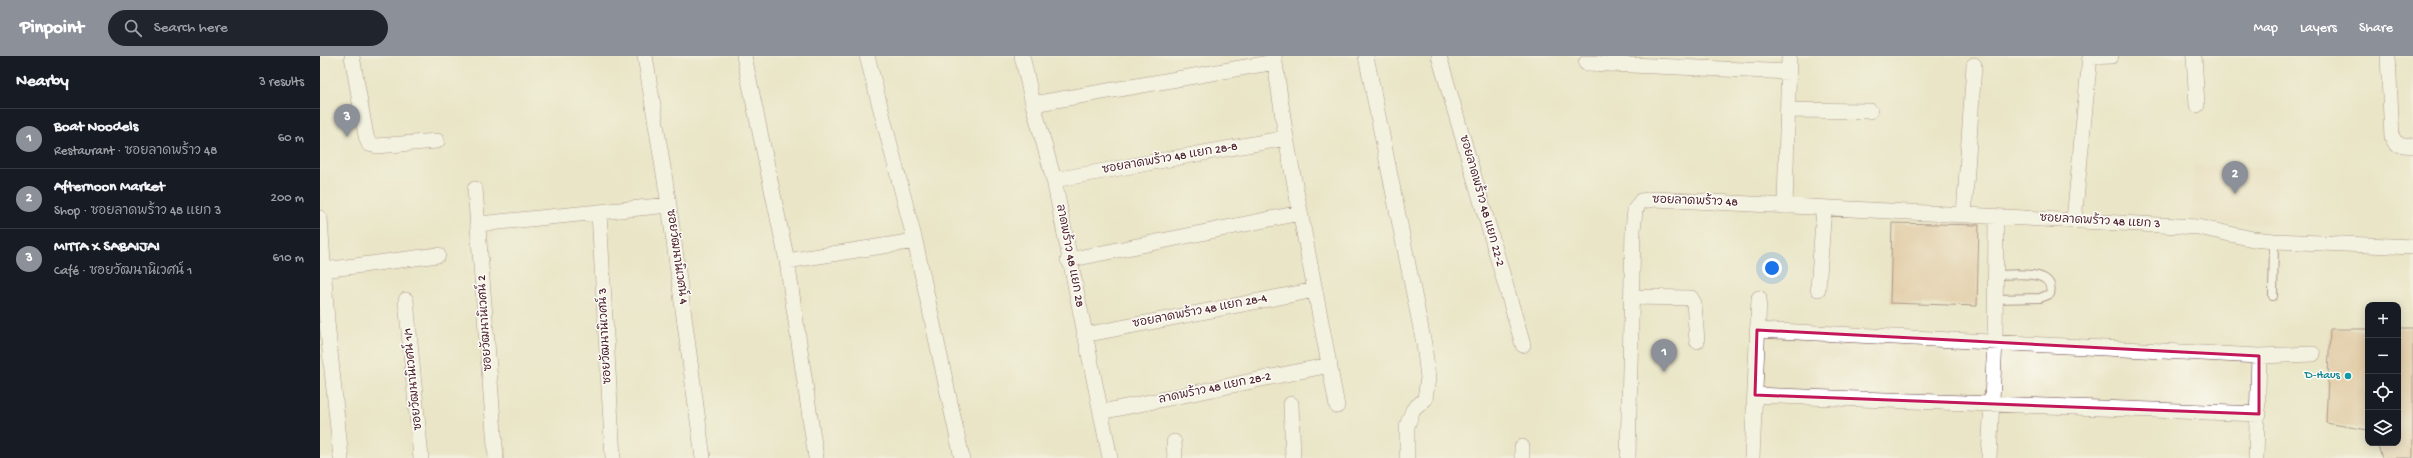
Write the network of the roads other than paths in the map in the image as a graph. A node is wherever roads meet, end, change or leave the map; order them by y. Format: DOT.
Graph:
graph roads {
  1 [pos="352,56"];
  2 [pos="646,56"];
  3 [pos="744,56"];
  4 [pos="867,56"];
  5 [pos="1022,56"];
  6 [pos="1366,56"];
  7 [pos="1439,56"];
  8 [pos="1789,56"];
  9 [pos="2111,56"];
  10 [pos="2194,56"];
  11 [pos="2388,56"];
  12 [pos="2090,57"];
  13 [pos="1275,59"];
  14 [pos="1586,63"];
  15 [pos="1974,65"];
  16 [pos="1789,72"];
  17 [pos="1033,104"];
  18 [pos="2197,105"];
  19 [pos="1788,110"];
  20 [pos="1870,111"];
  21 [pos="1286,138"];
  22 [pos="437,141"];
  23 [pos="2413,146"];
  24 [pos="1054,180"];
  25 [pos="475,189"];
  26 [pos="669,205"];
  27 [pos="1785,206"];
  28 [pos="1824,208"];
  29 [pos="599,213"];
  30 [pos="1300,213"];
  31 [pos="1964,215"];
  32 [pos="1996,217"];
  33 [pos="320,218"];
  34 [pos="2074,220"];
  35 [pos="479,224"];
  36 [pos="915,240"];
  37 [pos="2274,241"];
  38 [pos="321,243"];
  39 [pos="2413,247"];
  40 [pos="438,255"];
  41 [pos="1068,260"];
  42 [pos="787,261"];
  43 [pos="324,270"];
  44 [pos="1995,276"];
  45 [pos="1818,289"];
  46 [pos="1315,290"];
  47 [pos="2273,296"];
  48 [pos="1631,297"];
  49 [pos="1759,298"];
  50 [pos="1995,299"];
  51 [pos="406,300"];
  52 [pos="324,322"];
  53 [pos="1757,330"];
  54 [pos="1084,335"];
  55 [pos="1697,341"];
  56 [pos="1994,341"];
  57 [pos="1523,345"];
  58 [pos="2313,354"];
  59 [pos="2259,356"];
  60 [pos="1330,365"];
  61 [pos="1755,395"];
  62 [pos="1291,404"];
  63 [pos="1990,404"];
  64 [pos="1337,406"];
  65 [pos="1100,412"];
  66 [pos="2259,414"];
  67 [pos="1174,442"];
  68 [pos="341,458"];
  69 [pos="422,458"];
  70 [pos="496,458"];
  71 [pos="613,458"];
  72 [pos="703,458"];
  73 [pos="816,458"];
  74 [pos="962,458"];
  75 [pos="1110,458"];
  76 [pos="1175,458"];
  77 [pos="1293,458"];
  78 [pos="1407,458"];
  79 [pos="1628,458"];
  80 [pos="1752,458"];
  81 [pos="1989,458"];
  82 [pos="2256,458"];
  1 -- 22 [label="street"];
  2 -- 26 [label="street, ซอยวัฒนานิเวศน์ 4"];
  3 -- 42 [label="street"];
  4 -- 36 [label="street"];
  5 -- 17 [label="street, ลาดพร้าว 48 แยก 28"];
  6 -- 78 [label="street"];
  7 -- 57 [label="street, ซอยลาดพร้าว 48 แยก 22-2"];
  8 -- 16 [label="street"];
  9 -- 12 [label="street"];
  10 -- 18 [label="street"];
  11 -- 23 [label="street"];
  12 -- 34 [label="street"];
  13 -- 17 [label="street"];
  13 -- 21 [label="street"];
  14 -- 16 [label="street"];
  15 -- 31 [label="street"];
  16 -- 19 [label="street"];
  17 -- 24 [label="street, ลาดพร้าว 48 แยก 28"];
  19 -- 20 [label="street"];
  19 -- 27 [label="street"];
  21 -- 24 [label="street, ซอยลาดพร้าว 48 แยก 28-8"];
  21 -- 30 [label="street"];
  24 -- 41 [label="street, ลาดพร้าว 48 แยก 28"];
  25 -- 35 [label="street, ซอยวัฒนานิเวศน์ 2"];
  26 -- 29 [label="street"];
  26 -- 72 [label="street, ซอยวัฒนานิเวศน์ 4"];
  27 -- 28 [label="street, ซอยลาดพร้าว 48 แยก 3"];
  27 -- 48 [label="street, ซอยลาดพร้าว 48"];
  28 -- 31 [label="street, ซอยลาดพร้าว 48 แยก 3"];
  28 -- 45 [label="street"];
  29 -- 35 [label="street"];
  29 -- 71 [label="street, ซอยวัฒนานิเวศน์ 3"];
  30 -- 41 [label="street"];
  30 -- 46 [label="street"];
  31 -- 32 [label="street, ซอยลาดพร้าว 48 แยก 3"];
  32 -- 34 [label="street, ซอยลาดพร้าว 48 แยก 3"];
  32 -- 44 [label="street"];
  33 -- 38 [label="street"];
  34 -- 37 [label="street, ซอยลาดพร้าว 48 แยก 3"];
  35 -- 70 [label="street, ซอยวัฒนานิเวศน์ 2"];
  36 -- 42 [label="street"];
  36 -- 74 [label="street"];
  37 -- 39 [label="street, ซอยลาดพร้าว 48 แยก 3"];
  37 -- 47 [label="lane"];
  38 -- 43 [label="street"];
  40 -- 43 [label="street"];
  41 -- 54 [label="street, ลาดพร้าว 48 แยก 28"];
  42 -- 73 [label="street"];
  43 -- 52 [label="street"];
  44 -- 50 [label="street"];
  44 -- 50 [label="lane"];
  46 -- 54 [label="street, ซอยลาดพร้าว 48 แยก 28-4"];
  46 -- 60 [label="street"];
  48 -- 55 [label="street"];
  48 -- 79 [label="street, ซอยลาดพร้าว 48"];
  49 -- 53 [label="street"];
  50 -- 56 [label="street"];
  51 -- 69 [label="street, ซอยวัฒนานิเวศน์ 1/1"];
  52 -- 68 [label="street"];
  53 -- 56 [label="street"];
  53 -- 61 [label="street"];
  54 -- 65 [label="street, ลาดพร้าว 48 แยก 28"];
  56 -- 59 [label="street"];
  56 -- 63 [label="street"];
  58 -- 59 [label="street"];
  59 -- 66 [label="street"];
  60 -- 64 [label="street"];
  60 -- 65 [label="street, ลาดพร้าว 48 แยก 28-2"];
  61 -- 63 [label="street"];
  61 -- 80 [label="street"];
  62 -- 77 [label="street"];
  63 -- 66 [label="street"];
  63 -- 81 [label="street"];
  65 -- 75 [label="street, ลาดพร้าว 48 แยก 28"];
  66 -- 82 [label="street"];
  67 -- 76 [label="street"];
}
